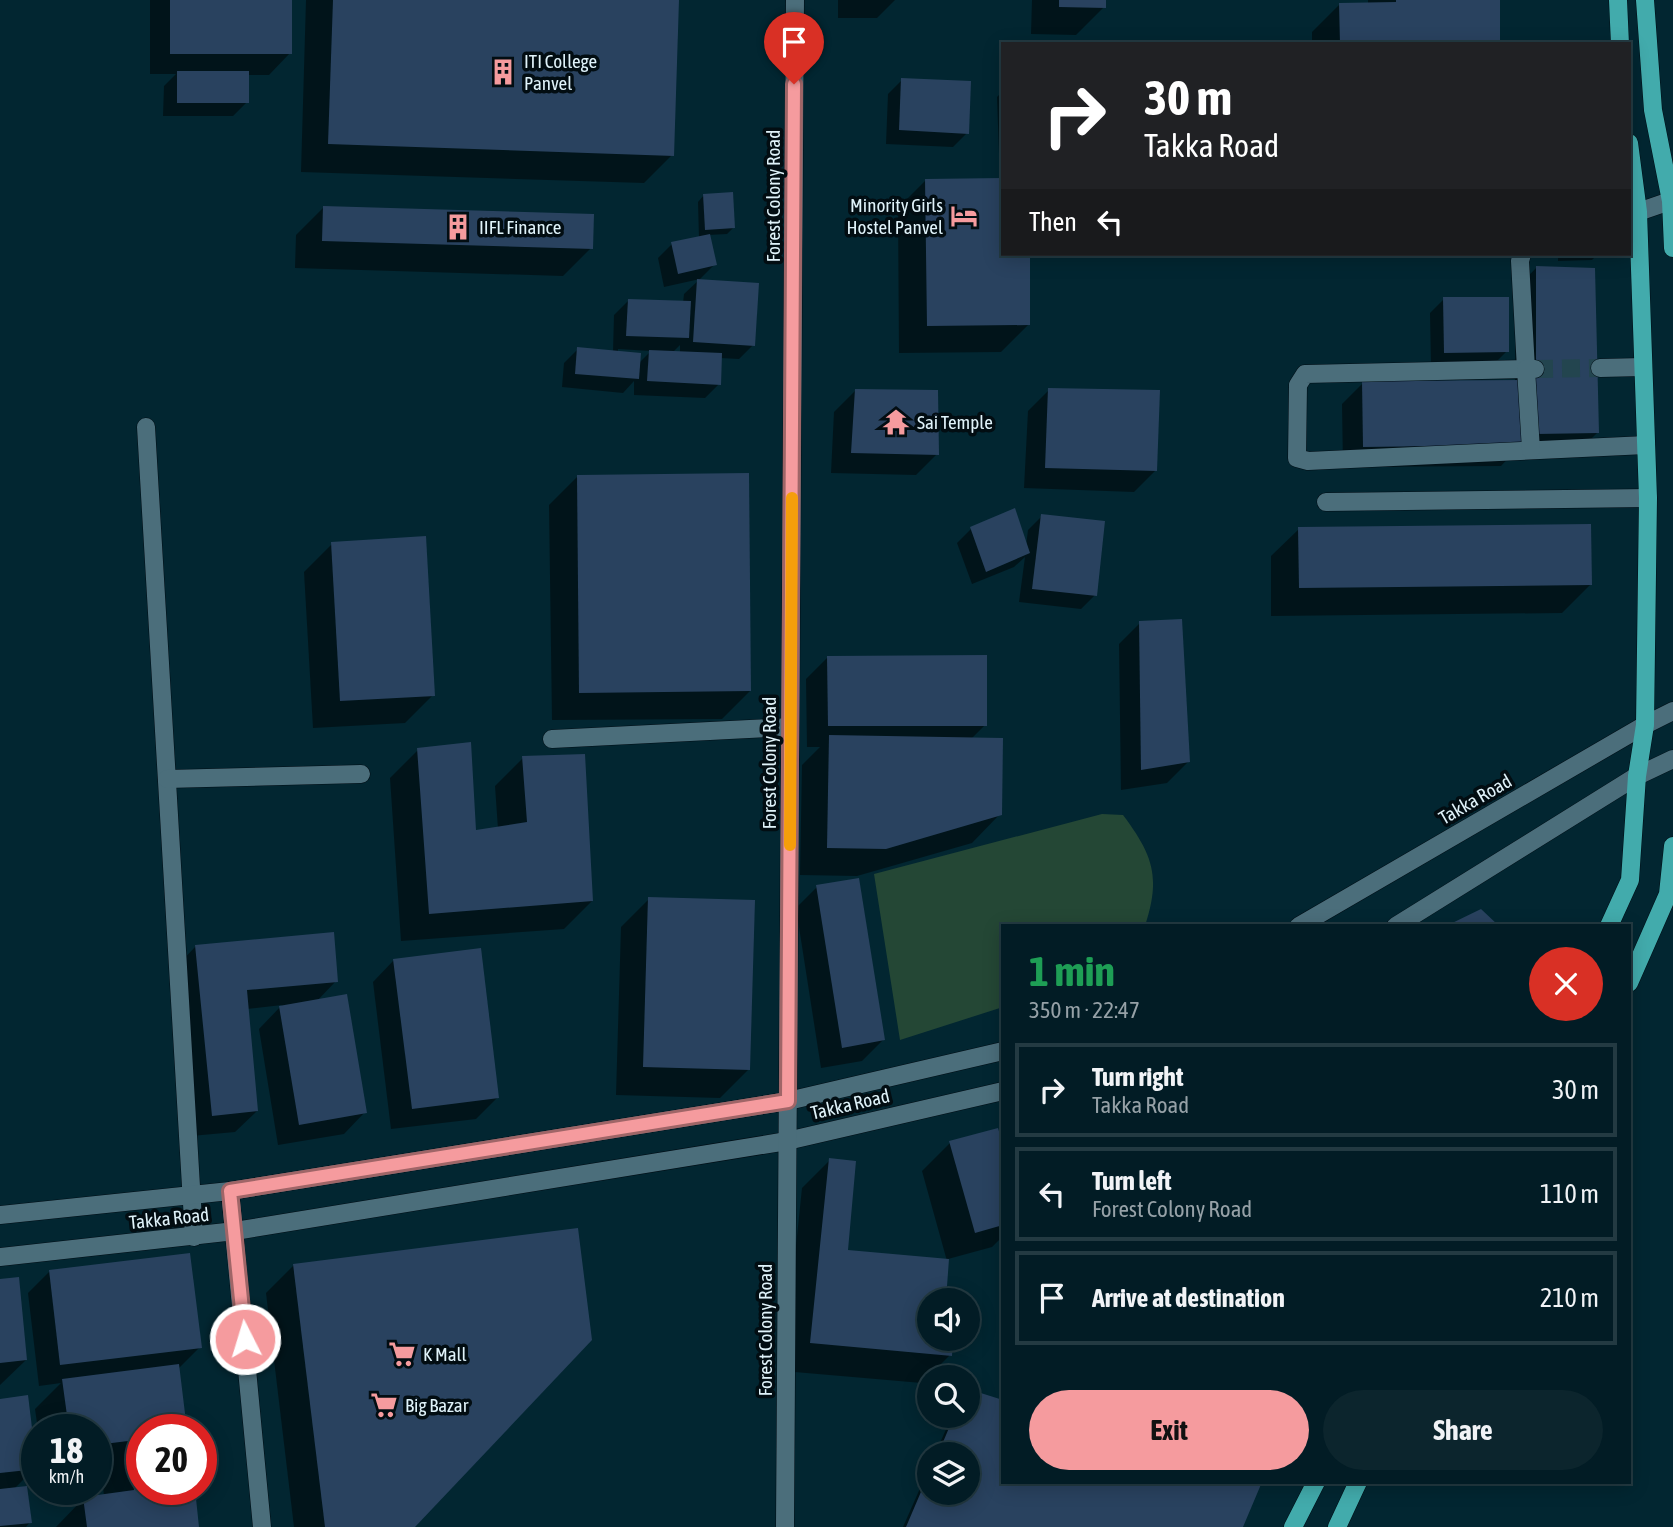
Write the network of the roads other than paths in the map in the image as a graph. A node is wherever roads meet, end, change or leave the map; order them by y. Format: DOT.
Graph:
graph roads {
  1 [pos="795,0"];
  2 [pos="1618,0"];
  3 [pos="1645,0"];
  4 [pos="1620,42"];
  5 [pos="1631,171"];
  6 [pos="1672,200"];
  7 [pos="1634,212"];
  8 [pos="1673,248"];
  9 [pos="1521,256"];
  10 [pos="1643,367"];
  11 [pos="1600,368"];
  12 [pos="1531,369"];
  13 [pos="146,427"];
  14 [pos="1646,445"];
  15 [pos="1531,450"];
  16 [pos="1648,498"];
  17 [pos="1326,502"];
  18 [pos="1673,711"];
  19 [pos="1644,724"];
  20 [pos="790,727"];
  21 [pos="552,739"];
  22 [pos="1673,759"];
  23 [pos="361,774"];
  24 [pos="1637,776"];
  25 [pos="167,779"];
  26 [pos="1673,846"];
  27 [pos="1302,924"];
  28 [pos="1399,924"];
  29 [pos="1610,924"];
  30 [pos="1631,978"];
  31 [pos="1001,1051"];
  32 [pos="1001,1091"];
  33 [pos="788,1101"];
  34 [pos="787,1141"];
  35 [pos="230,1191"];
  36 [pos="191,1196"];
  37 [pos="0,1215"];
  38 [pos="235,1231"];
  39 [pos="194,1237"];
  40 [pos="0,1257"];
  41 [pos="1314,1484"];
  42 [pos="1357,1484"];
  43 [pos="262,1527"];
  44 [pos="785,1527"];
  45 [pos="1293,1527"];
  46 [pos="1338,1527"];
  1 -- 20 [label="street, Forest Colony Road"];
  2 -- 4 [label="main road"];
  3 -- 6 [label="main road"];
  5 -- 7 [label="main road"];
  6 -- 7 [label="street"];
  6 -- 8 [label="main road"];
  7 -- 10 [label="main road"];
  9 -- 12 [label="street"];
  10 -- 11 [label="street"];
  10 -- 14 [label="main road"];
  12 -- 15 [label="street"];
  12 -- 15 [label="street"];
  13 -- 25 [label="street"];
  14 -- 15 [label="street"];
  14 -- 16 [label="main road"];
  16 -- 17 [label="street"];
  16 -- 19 [label="main road"];
  18 -- 19 [label="street, Takka Road"];
  19 -- 24 [label="main road"];
  19 -- 27 [label="street, Takka Road"];
  20 -- 21 [label="street"];
  20 -- 33 [label="street, Forest Colony Road"];
  22 -- 24 [label="street"];
  23 -- 25 [label="street"];
  24 -- 28 [label="street"];
  24 -- 29 [label="main road"];
  25 -- 36 [label="street"];
  26 -- 30 [label="main road"];
  31 -- 33 [label="street, Takka Road"];
  32 -- 34 [label="street, Takka Road"];
  33 -- 34 [label="street, Forest Colony Road"];
  33 -- 35 [label="street, Takka Road"];
  34 -- 38 [label="street, Takka Road"];
  34 -- 44 [label="street, Forest Colony Road"];
  35 -- 36 [label="street, Takka Road"];
  35 -- 38 [label="street"];
  36 -- 37 [label="street, Takka Road"];
  36 -- 39 [label="street"];
  38 -- 39 [label="street, Takka Road"];
  38 -- 43 [label="street"];
  39 -- 40 [label="street, Takka Road"];
  41 -- 45 [label="main road"];
  42 -- 46 [label="main road"];
}
